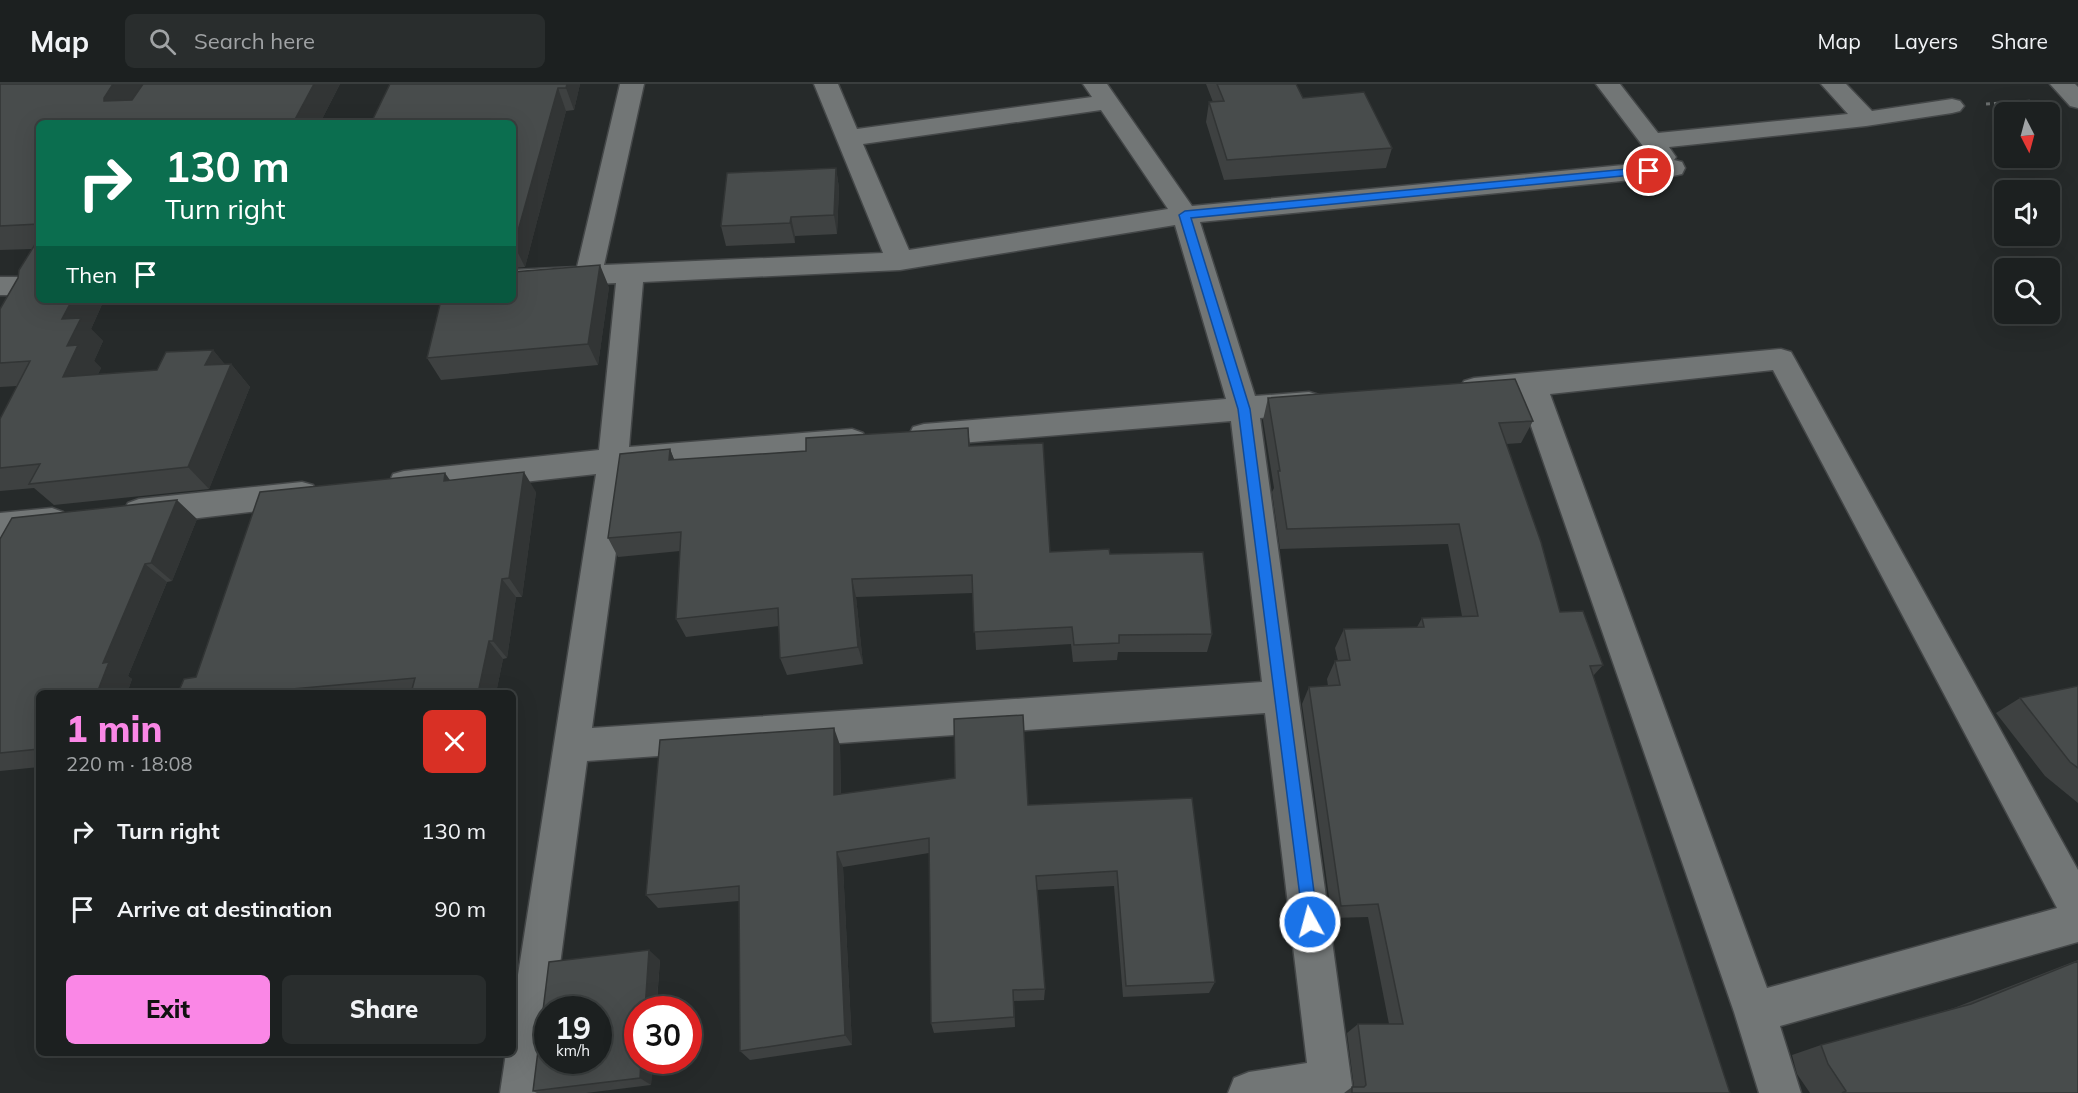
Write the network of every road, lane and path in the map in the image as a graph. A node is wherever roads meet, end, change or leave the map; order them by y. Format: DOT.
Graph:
graph roads {
  1 [pos="632,84"];
  2 [pos="826,84"];
  3 [pos="1608,84"];
  4 [pos="1833,84"];
  5 [pos="1102,93"];
  6 [pos="2072,95"];
  7 [pos="1952,106"];
  8 [pos="1866,119"];
  9 [pos="849,138"];
  10 [pos="1652,141"];
  11 [pos="1185,215"];
  12 [pos="900,261"];
  13 [pos="630,274"];
  14 [pos="588,276"];
  15 [pos="516,279"];
  16 [pos="36,282"];
  17 [pos="36,284"];
  18 [pos="0,286"];
  19 [pos="16,316"];
  20 [pos="1532,385"];
  21 [pos="1440,392"];
  22 [pos="1336,401"];
  23 [pos="1244,409"];
  24 [pos="613,460"];
  25 [pos="372,486"];
  26 [pos="324,492"];
  27 [pos="265,498"];
  28 [pos="113,515"];
  29 [pos="78,519"];
  30 [pos="0,526"];
  31 [pos="254,531"];
  32 [pos="1281,696"];
  33 [pos="571,746"];
  34 [pos="2078,909"];
  35 [pos="2078,922"];
  36 [pos="1755,1012"];
  37 [pos="1331,1087"];
  38 [pos="521,1093"];
  39 [pos="1249,1093"];
  40 [pos="1779,1093"];
  1 -- 14 [label="street"];
  2 -- 9 [label="street"];
  3 -- 10 [label="street"];
  4 -- 8 [label="street"];
  5 -- 9 [label="street"];
  5 -- 11 [label="street"];
  6 -- 7 [label="path"];
  7 -- 8 [label="street"];
  8 -- 10 [label="street"];
  9 -- 12 [label="street"];
  10 -- 11 [label="street"];
  11 -- 12 [label="street"];
  11 -- 23 [label="street"];
  12 -- 13 [label="street"];
  13 -- 14 [label="street"];
  13 -- 24 [label="street"];
  14 -- 15 [label="street"];
  16 -- 18 [label="street"];
  17 -- 19 [label="street"];
  20 -- 21 [label="street"];
  20 -- 34 [label="street"];
  20 -- 36 [label="street"];
  22 -- 23 [label="street"];
  23 -- 24 [label="street"];
  23 -- 32 [label="street"];
  24 -- 25 [label="street"];
  24 -- 33 [label="street"];
  26 -- 27 [label="street"];
  27 -- 28 [label="street"];
  27 -- 31 [label="street"];
  29 -- 30 [label="street"];
  32 -- 33 [label="street"];
  32 -- 37 [label="street"];
  33 -- 38 [label="street"];
  35 -- 36 [label="street"];
  36 -- 40 [label="street"];
  37 -- 39 [label="street"];
}
